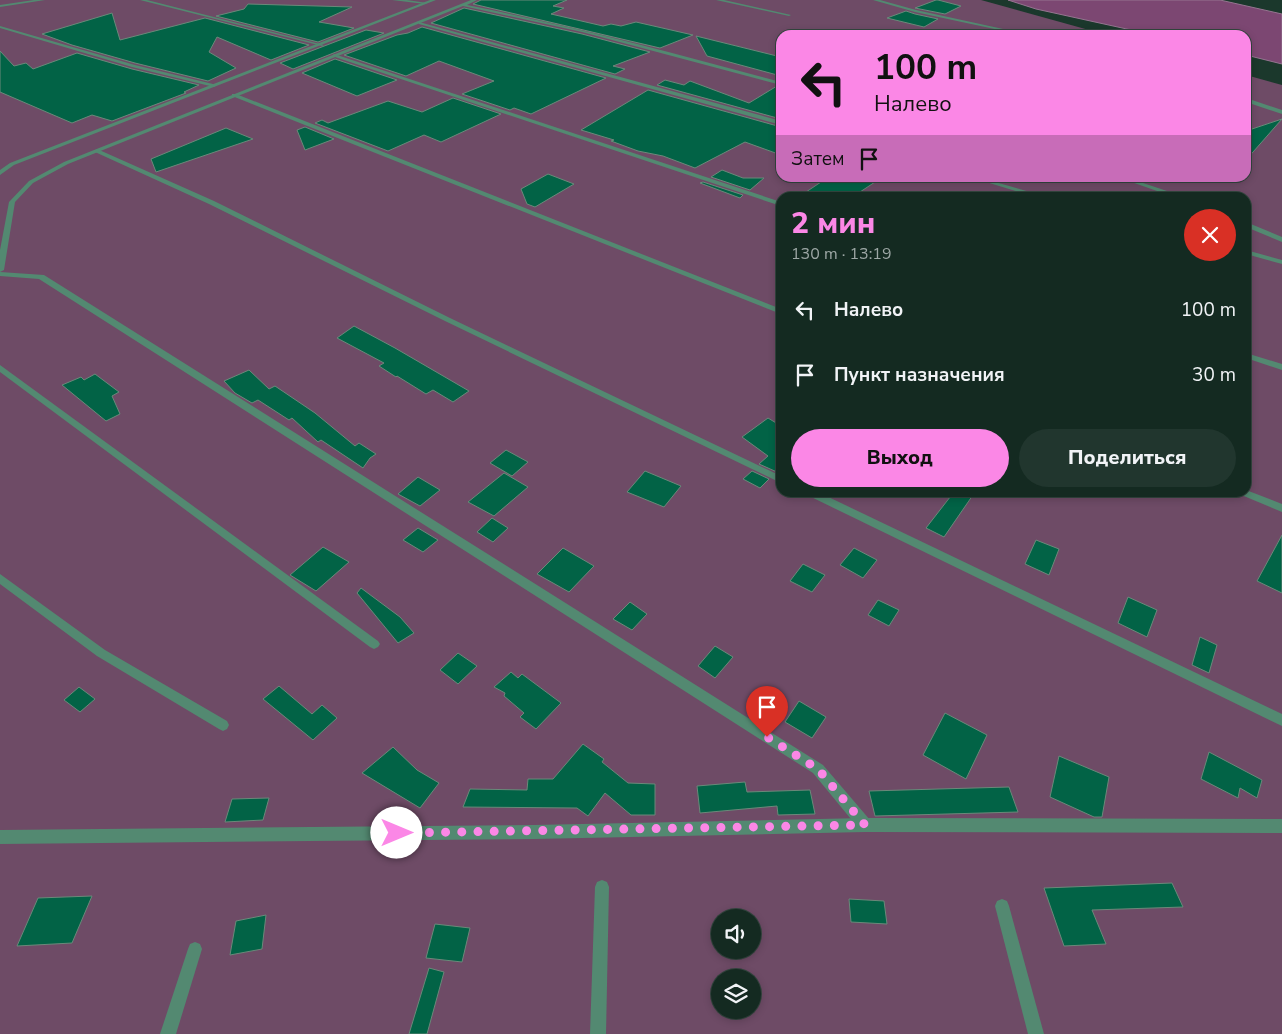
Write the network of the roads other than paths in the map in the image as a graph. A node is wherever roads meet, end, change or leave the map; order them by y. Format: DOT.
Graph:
graph roads {
  1 [pos="43,0"];
  2 [pos="142,0"];
  3 [pos="394,0"];
  4 [pos="434,0"];
  5 [pos="475,0"];
  6 [pos="718,0"];
  7 [pos="875,0"];
  8 [pos="425,3"];
  9 [pos="462,5"];
  10 [pos="0,6"];
  11 [pos="789,16"];
  12 [pos="421,23"];
  13 [pos="0,27"];
  14 [pos="1005,30"];
  15 [pos="322,45"];
  16 [pos="334,55"];
  17 [pos="776,83"];
  18 [pos="214,85"];
  19 [pos="234,95"];
  20 [pos="1251,102"];
  21 [pos="1282,112"];
  22 [pos="776,122"];
  23 [pos="97,151"];
  24 [pos="0,173"];
  25 [pos="990,182"];
  26 [pos="1135,182"];
  27 [pos="1026,192"];
  28 [pos="1166,192"];
  29 [pos="776,202"];
  30 [pos="1251,226"];
  31 [pos="1282,240"];
  32 [pos="1251,253"];
  33 [pos="1282,262"];
  34 [pos="0,272"];
  35 [pos="776,310"];
  36 [pos="1251,357"];
  37 [pos="1282,367"];
  38 [pos="0,368"];
  39 [pos="776,478"];
  40 [pos="1251,496"];
  41 [pos="818,497"];
  42 [pos="1282,508"];
  43 [pos="0,578"];
  44 [pos="374,644"];
  45 [pos="1282,720"];
  46 [pos="222,725"];
  47 [pos="865,825"];
  48 [pos="1282,826"];
  49 [pos="0,837"];
  50 [pos="602,887"];
  51 [pos="1002,906"];
  52 [pos="195,949"];
  53 [pos="168,1034"];
  54 [pos="598,1034"];
  55 [pos="1036,1034"];
  1 -- 10 [label="street"];
  2 -- 15 [label="street"];
  3 -- 8 [label="street"];
  4 -- 8 [label="street"];
  5 -- 9 [label="street"];
  6 -- 11 [label="street"];
  7 -- 14 [label="street"];
  8 -- 15 [label="street"];
  9 -- 12 [label="street"];
  9 -- 17 [label="street"];
  12 -- 16 [label="street"];
  12 -- 22 [label="street"];
  13 -- 18 [label="street"];
  15 -- 18 [label="street"];
  16 -- 19 [label="street"];
  16 -- 29 [label="street"];
  18 -- 24 [label="street"];
  19 -- 23 [label="street"];
  19 -- 35 [label="street"];
  20 -- 21 [label="street"];
  23 -- 34 [label="street"];
  23 -- 39 [label="street"];
  25 -- 27 [label="street"];
  26 -- 28 [label="street"];
  30 -- 31 [label="street"];
  32 -- 33 [label="street"];
  34 -- 47 [label="street"];
  36 -- 37 [label="street"];
  38 -- 44 [label="street"];
  40 -- 42 [label="street"];
  41 -- 45 [label="street"];
  43 -- 46 [label="street"];
  47 -- 48 [label="street"];
  47 -- 49 [label="street"];
  50 -- 54 [label="street"];
  51 -- 55 [label="street"];
  52 -- 53 [label="street"];
}
